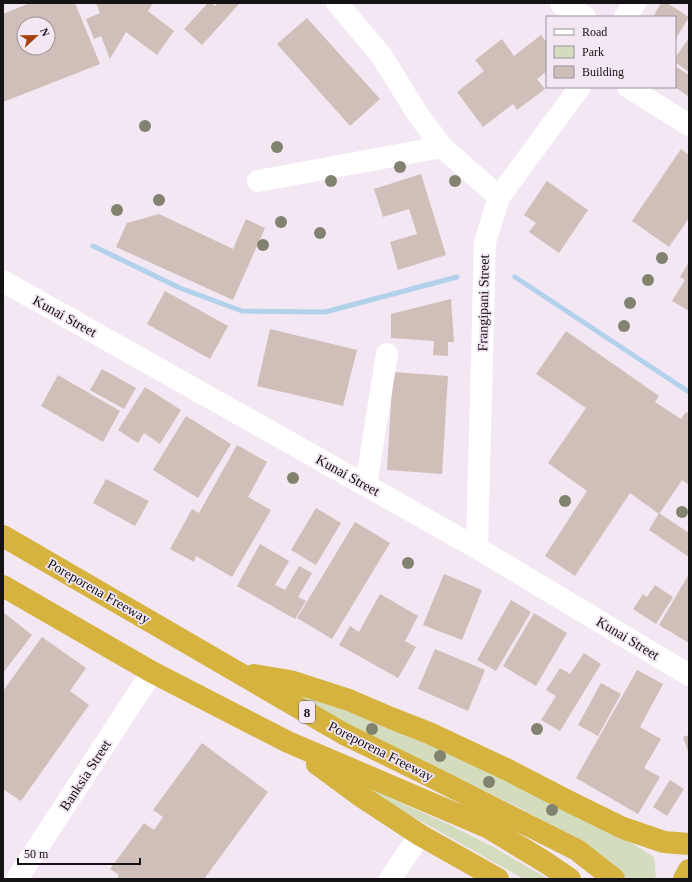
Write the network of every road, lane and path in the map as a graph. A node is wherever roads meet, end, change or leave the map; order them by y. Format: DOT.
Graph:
graph roads {
  1 [pos="337,3"];
  2 [pos="561,3"];
  3 [pos="635,3"];
  4 [pos="583,16"];
  5 [pos="626,16"];
  6 [pos="579,88"];
  7 [pos="630,88"];
  8 [pos="689,125"];
  9 [pos="442,147"];
  10 [pos="258,181"];
  11 [pos="499,197"];
  12 [pos="3,281"];
  13 [pos="387,354"];
  14 [pos="366,485"];
  15 [pos="3,536"];
  16 [pos="477,548"];
  17 [pos="3,586"];
  18 [pos="152,672"];
  19 [pos="239,672"];
  20 [pos="689,675"];
  21 [pos="288,742"];
  22 [pos="420,835"];
  23 [pos="689,844"];
  24 [pos="689,870"];
  25 [pos="17,879"];
  26 [pos="390,879"];
  27 [pos="498,879"];
  28 [pos="570,879"];
  29 [pos="614,879"];
  30 [pos="684,879"];
  1 -- 9 [label="street"];
  2 -- 4 [label="street"];
  3 -- 5 [label="street"];
  6 -- 11 [label="street, Frangipani Street"];
  7 -- 8 [label="street"];
  9 -- 10 [label="street"];
  9 -- 11 [label="street"];
  11 -- 16 [label="street, Frangipani Street"];
  12 -- 14 [label="street, Kunai Street"];
  13 -- 14 [label="street"];
  14 -- 16 [label="street, Kunai Street"];
  15 -- 19 [label="highway, Poreporena Freeway / 8"];
  16 -- 20 [label="street, Kunai Street"];
  17 -- 18 [label="highway, Poreporena Freeway"];
  18 -- 21 [label="highway, Poreporena Freeway"];
  18 -- 25 [label="street, Banksia Street"];
  19 -- 23 [label="highway"];
  19 -- 29 [label="highway, Poreporena Freeway / 8"];
  21 -- 22 [label="highway"];
  21 -- 28 [label="highway, Poreporena Freeway"];
  22 -- 26 [label="street"];
  22 -- 27 [label="highway"];
  24 -- 30 [label="highway"];
}
